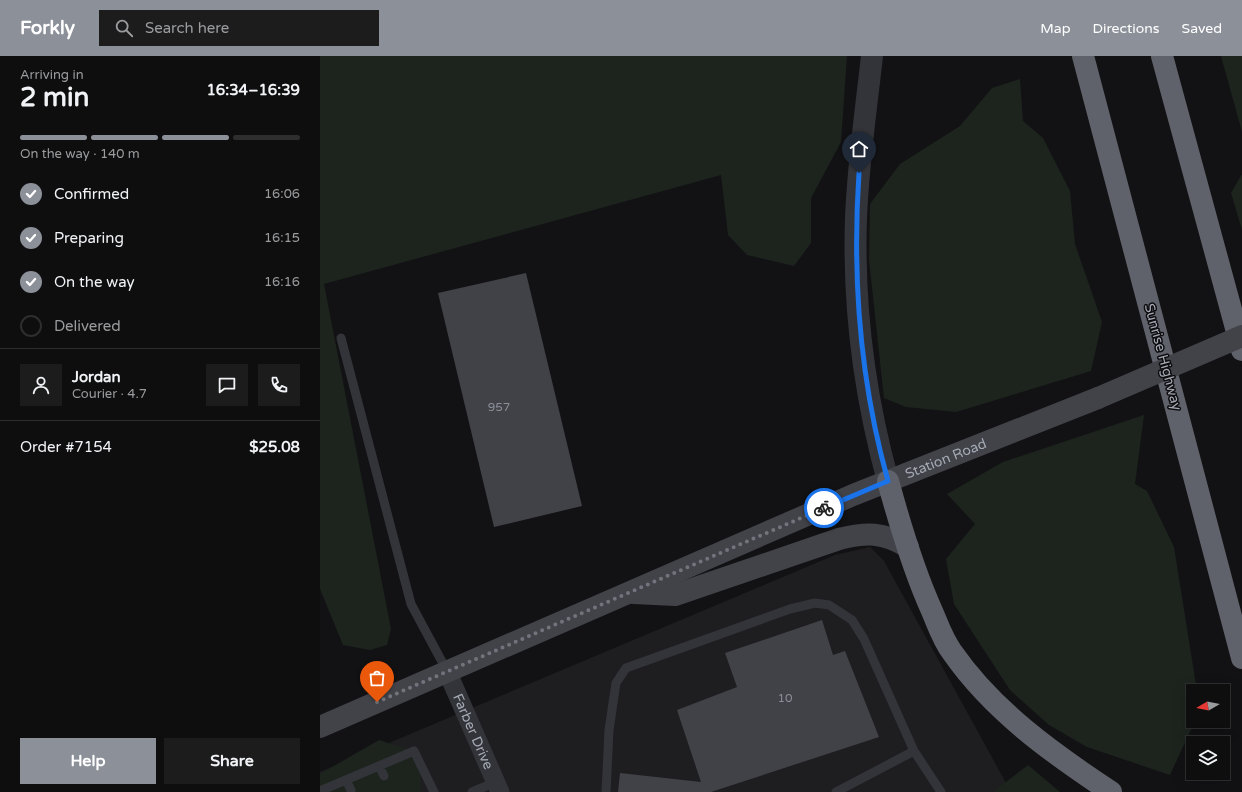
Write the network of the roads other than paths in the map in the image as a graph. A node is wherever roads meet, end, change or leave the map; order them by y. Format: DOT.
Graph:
graph roads {
  1 [pos="872,56"];
  2 [pos="1083,56"];
  3 [pos="1162,56"];
  4 [pos="1242,336"];
  5 [pos="341,338"];
  6 [pos="1242,350"];
  7 [pos="888,481"];
  8 [pos="908,547"];
  9 [pos="631,593"];
  10 [pos="1242,658"];
  11 [pos="447,671"];
  12 [pos="320,727"];
  13 [pos="914,751"];
  14 [pos="379,766"];
  15 [pos="384,776"];
  16 [pos="346,780"];
  17 [pos="498,787"];
  18 [pos="321,789"];
  19 [pos="351,790"];
  20 [pos="434,792"];
  21 [pos="472,792"];
  22 [pos="606,792"];
  23 [pos="836,792"];
  24 [pos="941,792"];
  25 [pos="1111,792"];
  1 -- 7 [label="street"];
  2 -- 10 [label="highway, Sunrise Highway"];
  3 -- 6 [label="highway"];
  4 -- 7 [label="main road, Station Road, bridge"];
  5 -- 11 [label="lane"];
  7 -- 8 [label="highway"];
  7 -- 9 [label="main road, Station Road"];
  8 -- 9 [label="main road"];
  8 -- 25 [label="highway"];
  9 -- 11 [label="main road, Station Road"];
  11 -- 12 [label="main road, Station Road"];
  11 -- 17 [label="street, Farber Drive"];
  13 -- 22 [label="lane"];
  13 -- 23 [label="lane"];
  13 -- 24 [label="lane"];
  14 -- 15 [label="lane"];
  14 -- 16 [label="lane"];
  14 -- 20 [label="lane"];
  16 -- 18 [label="lane"];
  16 -- 19 [label="lane"];
  17 -- 21 [label="lane"];
}
